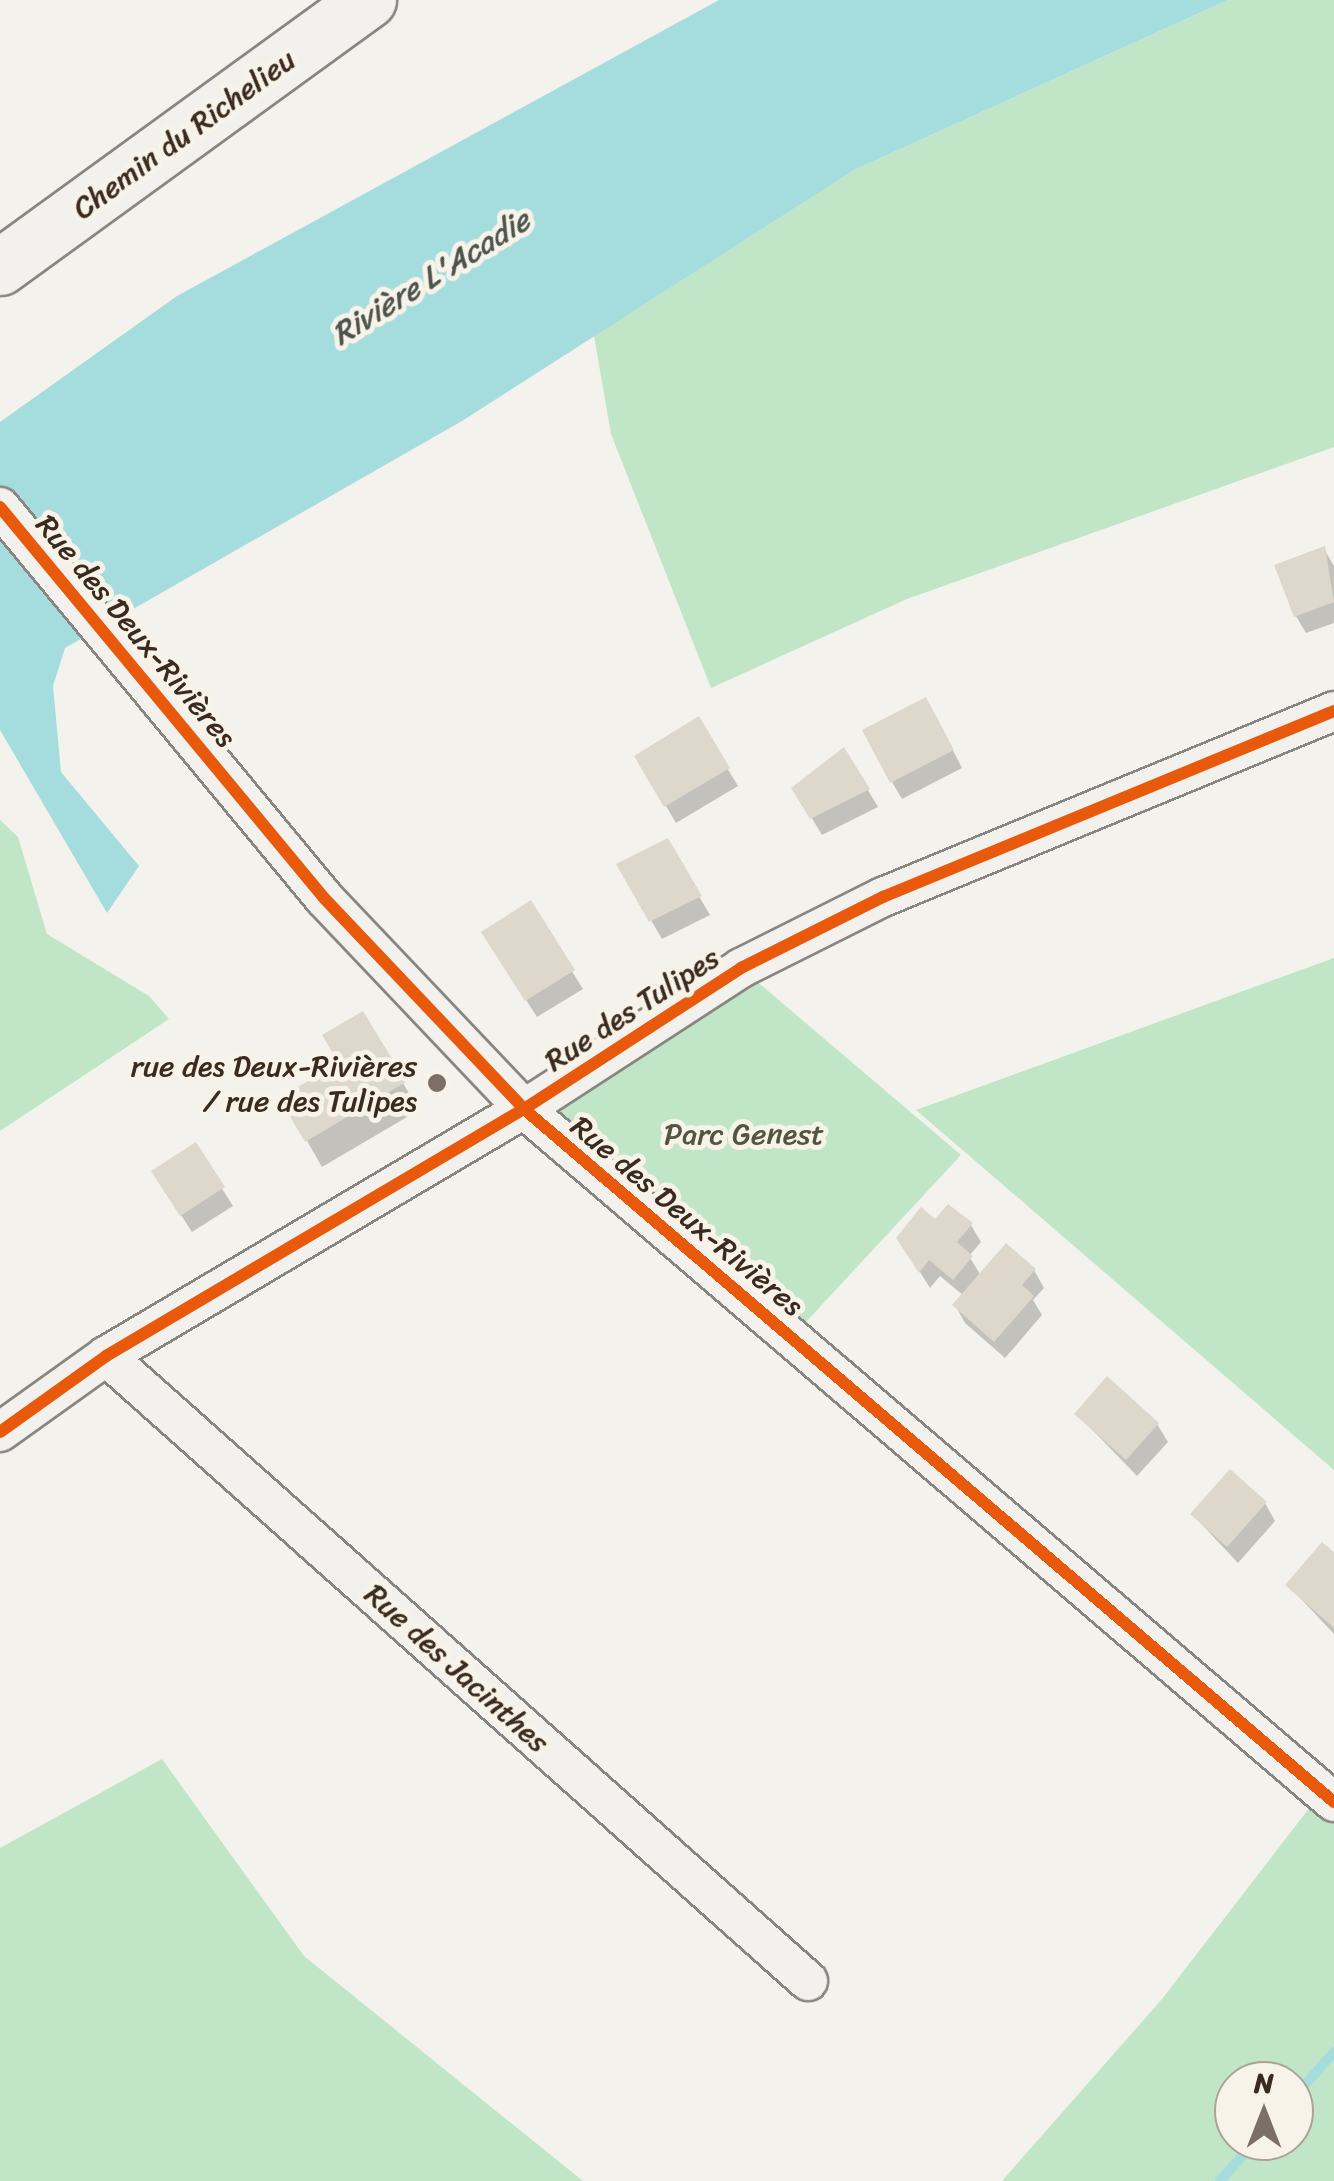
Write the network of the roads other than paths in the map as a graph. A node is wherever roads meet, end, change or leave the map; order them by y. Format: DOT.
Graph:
graph roads {
  1 [pos="368,0"];
  2 [pos="0,267"];
  3 [pos="0,507"];
  4 [pos="1334,711"];
  5 [pos="524,1109"];
  6 [pos="106,1356"];
  7 [pos="0,1432"];
  8 [pos="1334,1802"];
  9 [pos="808,1981"];
  1 -- 2 [label="main road, Chemin du Richelieu"];
  3 -- 5 [label="street, Rue des Deux-Rivières"];
  4 -- 5 [label="street, Rue des Tulipes"];
  5 -- 6 [label="street, Rue des Tulipes"];
  5 -- 8 [label="street, Rue des Deux-Rivières"];
  6 -- 7 [label="street, Rue des Tulipes"];
  6 -- 9 [label="street, Rue des Jacinthes"];
}
